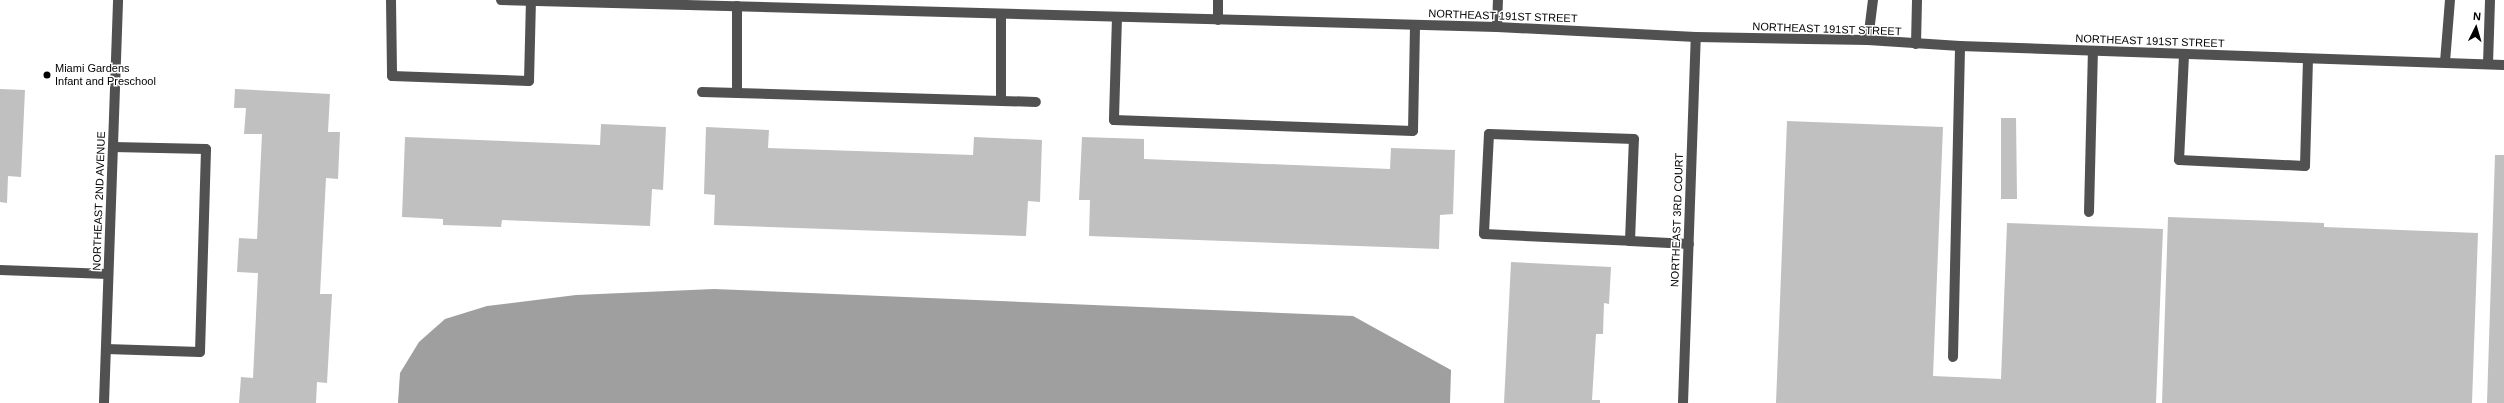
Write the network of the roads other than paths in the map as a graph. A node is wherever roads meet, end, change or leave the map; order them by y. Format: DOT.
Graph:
graph roads {
  1 [pos="118,0"];
  2 [pos="391,0"];
  3 [pos="500,0"];
  4 [pos="886,0"];
  5 [pos="1218,0"];
  6 [pos="1498,0"];
  7 [pos="1873,0"];
  8 [pos="1917,0"];
  9 [pos="2450,0"];
  10 [pos="2490,0"];
  11 [pos="531,1"];
  12 [pos="780,4"];
  13 [pos="737,6"];
  14 [pos="886,11"];
  15 [pos="1001,14"];
  16 [pos="1117,17"];
  17 [pos="1218,20"];
  18 [pos="1415,25"];
  19 [pos="1497,27"];
  20 [pos="1696,37"];
  21 [pos="1868,40"];
  22 [pos="1916,44"];
  23 [pos="1960,46"];
  24 [pos="2093,51"];
  25 [pos="2184,54"];
  26 [pos="2308,59"];
  27 [pos="2445,62"];
  28 [pos="2488,64"];
  29 [pos="2504,65"];
  30 [pos="702,92"];
  31 [pos="737,93"];
  32 [pos="1001,101"];
  33 [pos="1036,102"];
  34 [pos="113,147"];
  35 [pos="2089,212"];
  36 [pos="1630,241"];
  37 [pos="1688,244"];
  38 [pos="0,270"];
  39 [pos="108,274"];
  40 [pos="106,349"];
  41 [pos="1953,357"];
  42 [pos="104,403"];
  43 [pos="1683,403"];
  1 -- 34 [label="street, NORTHEAST 2ND AVENUE"];
  2 -- 11 [label="street"];
  3 -- 11 [label="street, NORTHEAST 191ST STREET"];
  4 -- 14 [label="street"];
  5 -- 17 [label="street"];
  6 -- 19 [label="street"];
  7 -- 21 [label="street"];
  8 -- 22 [label="street"];
  9 -- 27 [label="street"];
  10 -- 28 [label="street"];
  11 -- 13 [label="street, NORTHEAST 191ST STREET"];
  12 -- 13 [label="street, NORTHEAST 191ST STREET"];
  12 -- 14 [label="street, NORTHEAST 191ST STREET"];
  13 -- 31 [label="street"];
  14 -- 15 [label="street, NORTHEAST 191ST STREET"];
  15 -- 16 [label="street, NORTHEAST 191ST STREET"];
  15 -- 32 [label="street"];
  16 -- 17 [label="street, NORTHEAST 191ST STREET"];
  16 -- 18 [label="street"];
  17 -- 18 [label="street, NORTHEAST 191ST STREET"];
  18 -- 19 [label="street, NORTHEAST 191ST STREET"];
  19 -- 20 [label="street, NORTHEAST 191ST STREET"];
  20 -- 21 [label="street, NORTHEAST 191ST STREET"];
  20 -- 37 [label="street, NORTHEAST 3RD COURT"];
  21 -- 22 [label="street, NORTHEAST 191ST STREET"];
  22 -- 23 [label="street, NORTHEAST 191ST STREET"];
  23 -- 24 [label="street, NORTHEAST 191ST STREET"];
  23 -- 41 [label="street"];
  24 -- 25 [label="street, NORTHEAST 191ST STREET"];
  24 -- 35 [label="street"];
  25 -- 26 [label="street, NORTHEAST 191ST STREET"];
  25 -- 26 [label="street"];
  26 -- 27 [label="street, NORTHEAST 191ST STREET"];
  27 -- 28 [label="street, NORTHEAST 191ST STREET"];
  28 -- 29 [label="street, NORTHEAST 191ST STREET"];
  30 -- 31 [label="street"];
  31 -- 32 [label="street"];
  32 -- 33 [label="street"];
  34 -- 39 [label="street, NORTHEAST 2ND AVENUE"];
  34 -- 40 [label="street"];
  36 -- 36 [label="street"];
  36 -- 37 [label="street"];
  37 -- 43 [label="street, NORTHEAST 3RD COURT"];
  38 -- 39 [label="street"];
  39 -- 40 [label="street, NORTHEAST 2ND AVENUE"];
  40 -- 42 [label="street, NORTHEAST 2ND AVENUE"];
}
